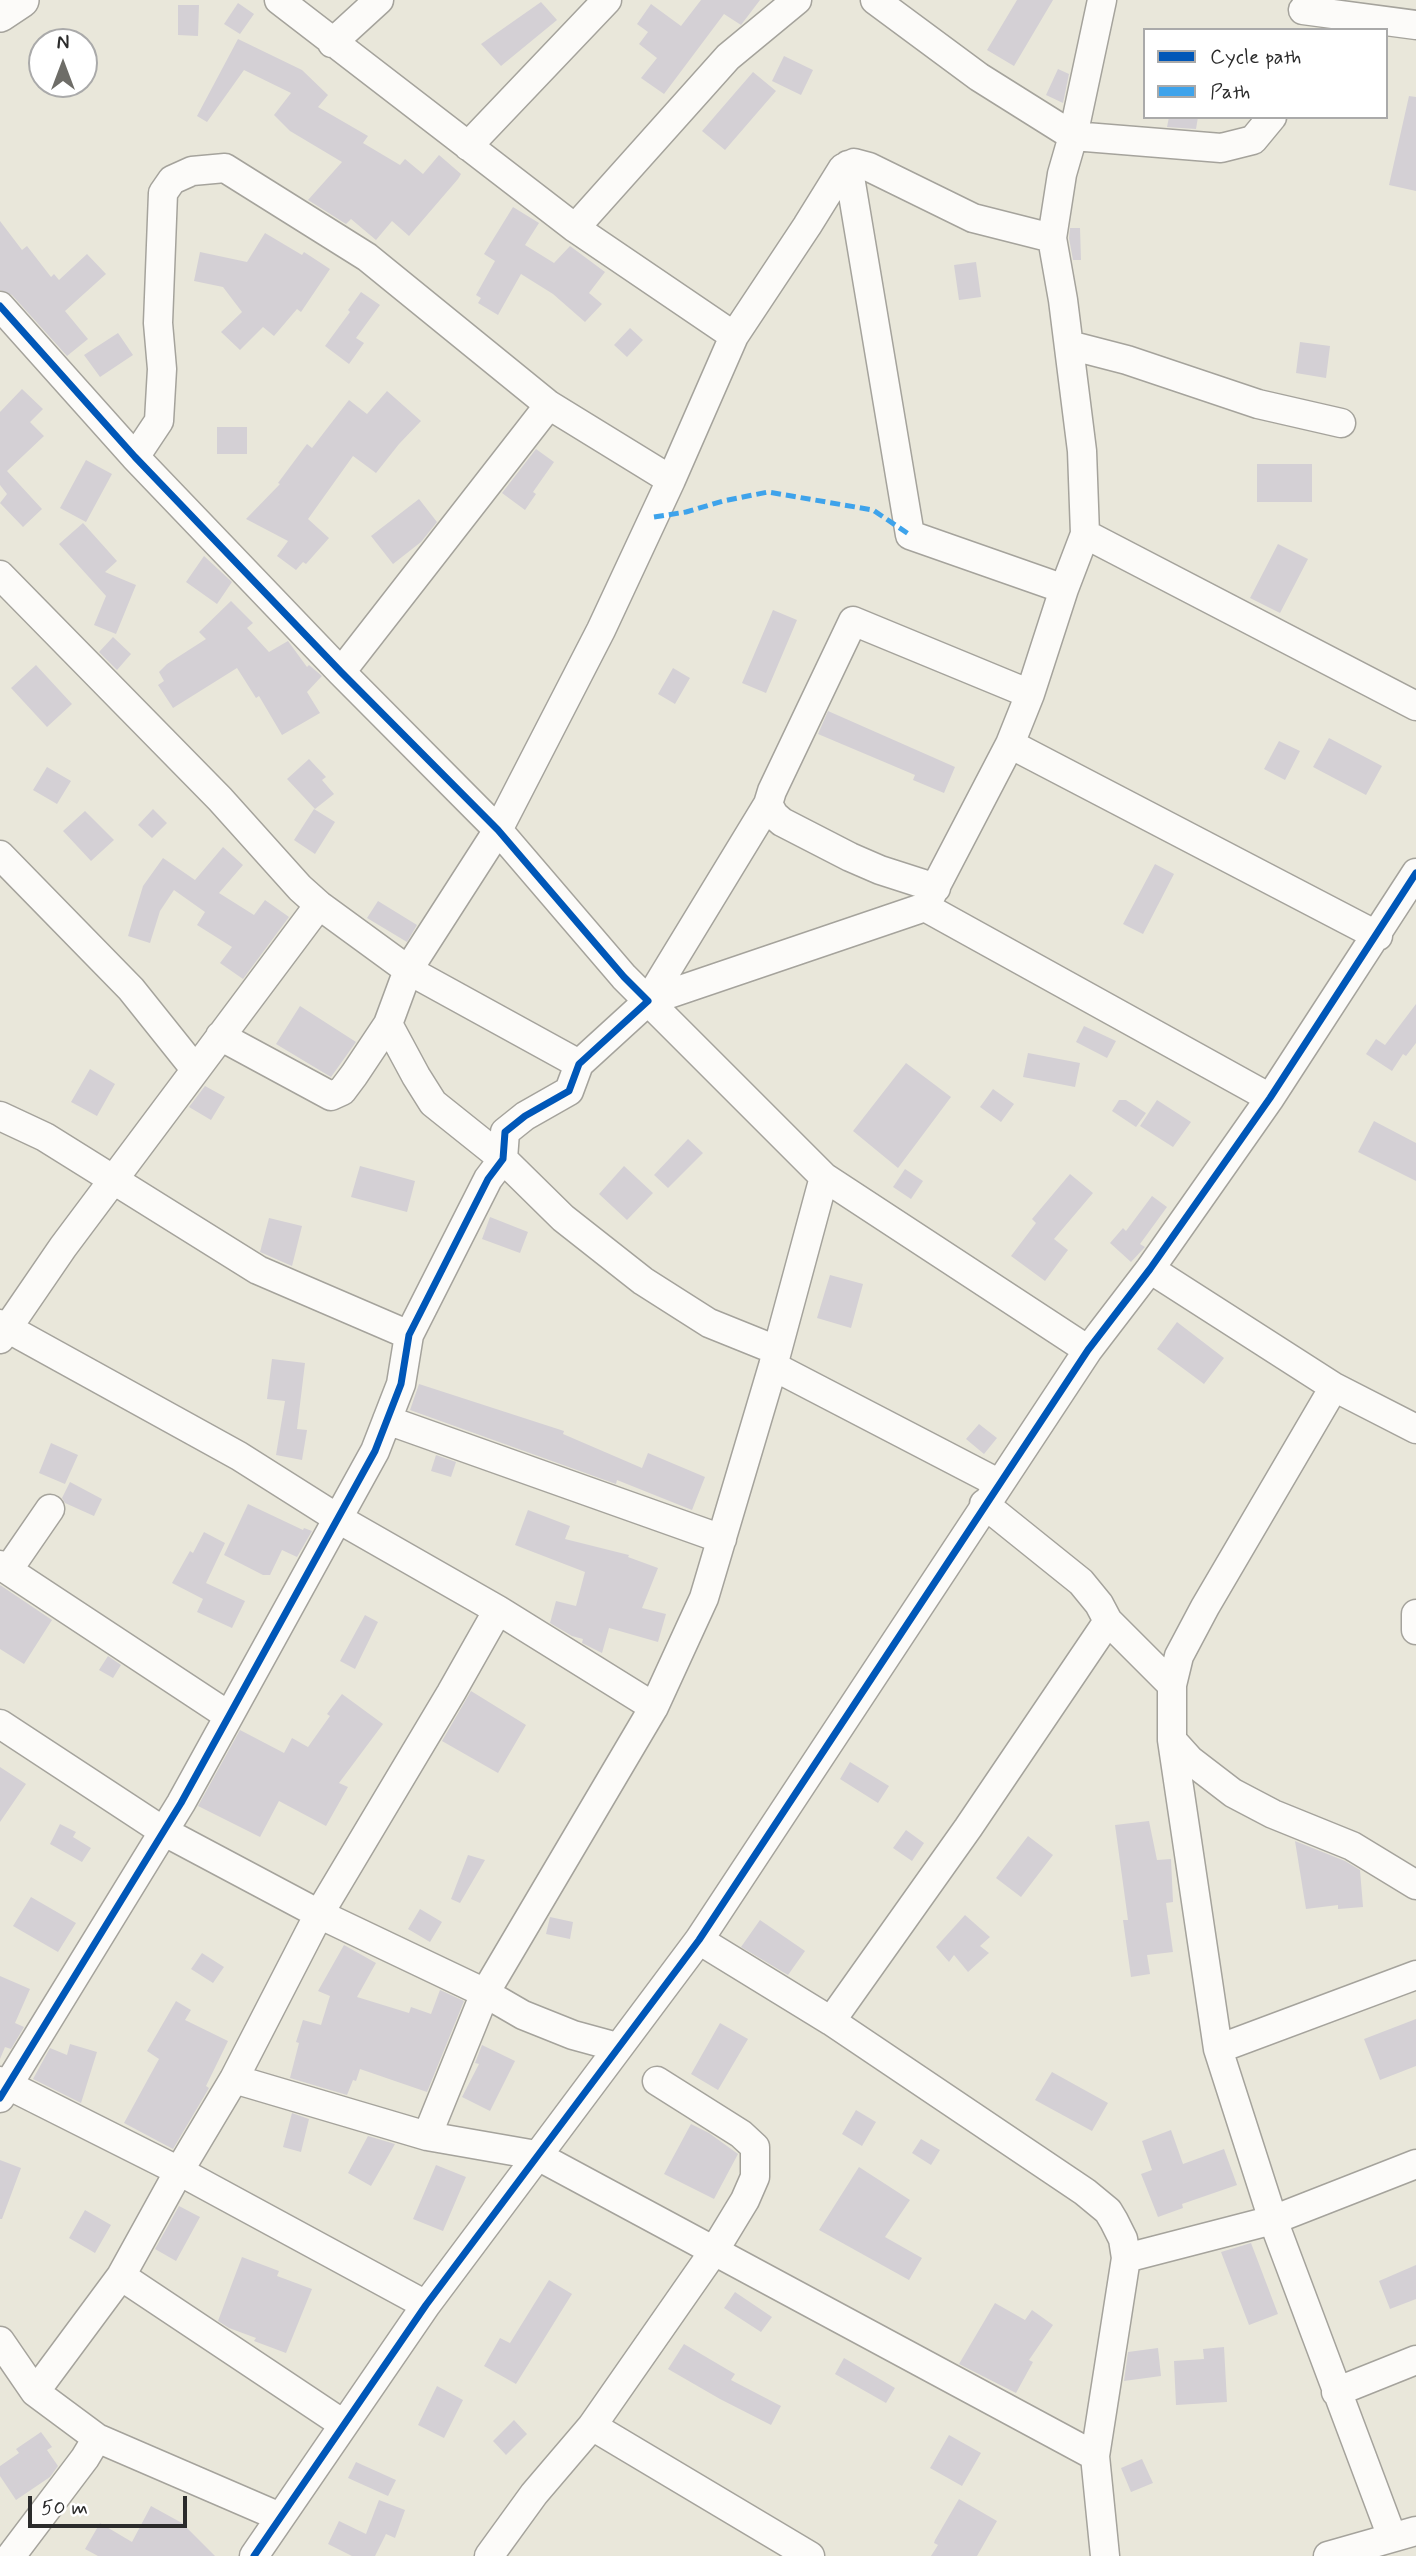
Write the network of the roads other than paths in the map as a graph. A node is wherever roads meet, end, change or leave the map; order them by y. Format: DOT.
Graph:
graph roads {
  1 [pos="21,0"];
  2 [pos="279,0"];
  3 [pos="379,0"];
  4 [pos="607,0"];
  5 [pos="797,0"];
  6 [pos="875,0"];
  7 [pos="1102,0"];
  8 [pos="1302,13"];
  9 [pos="0,14"];
  10 [pos="1416,25"];
  11 [pos="332,43"];
  12 [pos="1270,119"];
  13 [pos="1073,136"];
  14 [pos="468,146"];
  15 [pos="848,165"];
  16 [pos="575,228"];
  17 [pos="1052,238"];
  18 [pos="0,306"];
  19 [pos="734,336"];
  20 [pos="1069,345"];
  21 [pos="549,405"];
  22 [pos="1341,423"];
  23 [pos="135,457"];
  24 [pos="671,480"];
  25 [pos="1085,534"];
  26 [pos="0,575"];
  27 [pos="1064,589"];
  28 [pos="341,672"];
  29 [pos="1030,694"];
  30 [pos="1416,706"];
  31 [pos="1010,744"];
  32 [pos="768,804"];
  33 [pos="498,830"];
  34 [pos="0,855"];
  35 [pos="1416,873"];
  36 [pos="930,898"];
  37 [pos="319,905"];
  38 [pos="1378,936"];
  39 [pos="408,970"];
  40 [pos="648,1001"];
  41 [pos="388,1024"];
  42 [pos="220,1036"];
  43 [pos="579,1064"];
  44 [pos="195,1069"];
  45 [pos="1270,1098"];
  46 [pos="0,1116"];
  47 [pos="503,1159"];
  48 [pos="824,1177"];
  49 [pos="112,1180"];
  50 [pos="1150,1269"];
  51 [pos="3,1331"];
  52 [pos="409,1335"];
  53 [pos="1087,1350"];
  54 [pos="775,1358"];
  55 [pos="1334,1387"];
  56 [pos="387,1420"];
  57 [pos="1416,1429"];
  58 [pos="991,1493"];
  59 [pos="50,1509"];
  60 [pos="337,1518"];
  61 [pos="722,1539"];
  62 [pos="4,1567"];
  63 [pos="498,1610"];
  64 [pos="1416,1614"];
  65 [pos="1108,1622"];
  66 [pos="1416,1630"];
  67 [pos="1172,1685"];
  68 [pos="654,1707"];
  69 [pos="229,1716"];
  70 [pos="0,1724"];
  71 [pos="1172,1740"];
  72 [pos="163,1831"];
  73 [pos="1416,1885"];
  74 [pos="319,1914"];
  75 [pos="699,1940"];
  76 [pos="1416,1975"];
  77 [pos="485,1993"];
  78 [pos="831,2021"];
  79 [pos="617,2048"];
  80 [pos="1218,2049"];
  81 [pos="234,2079"];
  82 [pos="657,2081"];
  83 [pos="2,2088"];
  84 [pos="427,2136"];
  85 [pos="537,2155"];
  86 [pos="1416,2164"];
  87 [pos="179,2171"];
  88 [pos="1273,2220"];
  89 [pos="714,2251"];
  90 [pos="1126,2258"];
  91 [pos="121,2276"];
  92 [pos="426,2305"];
  93 [pos="0,2341"];
  94 [pos="1416,2360"];
  95 [pos="36,2392"];
  96 [pos="1336,2392"];
  97 [pos="343,2424"];
  98 [pos="592,2426"];
  99 [pos="97,2438"];
  100 [pos="1095,2456"];
  101 [pos="280,2517"];
  102 [pos="1404,2534"];
  103 [pos="11,2556"];
  104 [pos="254,2556"];
  105 [pos="489,2556"];
  106 [pos="810,2556"];
  107 [pos="1105,2556"];
  108 [pos="1328,2556"];
  1 -- 9 [label="main road"];
  2 -- 11 [label="street"];
  3 -- 11 [label="street"];
  4 -- 14 [label="street"];
  5 -- 16 [label="street"];
  6 -- 13 [label="street"];
  7 -- 13 [label="street"];
  8 -- 10 [label="street"];
  11 -- 14 [label="street"];
  12 -- 13 [label="street"];
  13 -- 17 [label="street"];
  14 -- 16 [label="street"];
  15 -- 17 [label="street"];
  15 -- 19 [label="street"];
  15 -- 27 [label="street"];
  16 -- 19 [label="street"];
  17 -- 20 [label="street"];
  18 -- 23 [label="street"];
  19 -- 24 [label="street"];
  20 -- 22 [label="street"];
  20 -- 25 [label="street"];
  21 -- 23 [label="street"];
  21 -- 24 [label="street"];
  21 -- 28 [label="street"];
  23 -- 28 [label="street"];
  24 -- 33 [label="street"];
  25 -- 27 [label="street"];
  25 -- 30 [label="street"];
  26 -- 37 [label="street"];
  27 -- 29 [label="street"];
  28 -- 33 [label="street"];
  29 -- 31 [label="street"];
  29 -- 32 [label="street"];
  31 -- 36 [label="street"];
  31 -- 38 [label="street"];
  32 -- 36 [label="street"];
  32 -- 40 [label="street"];
  33 -- 39 [label="street"];
  33 -- 40 [label="street"];
  34 -- 44 [label="street"];
  35 -- 38 [label="street"];
  36 -- 40 [label="street"];
  36 -- 45 [label="street"];
  37 -- 39 [label="street"];
  37 -- 42 [label="street"];
  38 -- 45 [label="street"];
  39 -- 41 [label="street"];
  39 -- 43 [label="street"];
  40 -- 43 [label="street"];
  40 -- 48 [label="street"];
  41 -- 42 [label="street"];
  41 -- 47 [label="street"];
  42 -- 44 [label="street"];
  43 -- 47 [label="street"];
  44 -- 49 [label="street"];
  45 -- 50 [label="street"];
  46 -- 49 [label="street"];
  47 -- 52 [label="street"];
  47 -- 54 [label="street"];
  48 -- 53 [label="street"];
  48 -- 54 [label="street"];
  49 -- 51 [label="street"];
  49 -- 52 [label="street"];
  50 -- 53 [label="street"];
  50 -- 55 [label="street"];
  51 -- 60 [label="street"];
  52 -- 56 [label="street"];
  53 -- 58 [label="street"];
  54 -- 58 [label="street"];
  54 -- 61 [label="street"];
  55 -- 57 [label="street"];
  55 -- 67 [label="street"];
  56 -- 60 [label="street"];
  56 -- 61 [label="street"];
  58 -- 65 [label="street"];
  58 -- 75 [label="street"];
  59 -- 62 [label="street"];
  60 -- 63 [label="street"];
  60 -- 69 [label="street"];
  61 -- 68 [label="street"];
  62 -- 69 [label="street"];
  63 -- 68 [label="street"];
  63 -- 74 [label="street"];
  64 -- 66 [label="street"];
  65 -- 67 [label="street"];
  65 -- 78 [label="street"];
  67 -- 71 [label="street"];
  68 -- 77 [label="street"];
  69 -- 72 [label="street"];
  70 -- 72 [label="street"];
  71 -- 73 [label="street"];
  71 -- 80 [label="street"];
  72 -- 74 [label="street"];
  72 -- 83 [label="street"];
  74 -- 77 [label="street"];
  74 -- 81 [label="street"];
  75 -- 78 [label="street"];
  75 -- 79 [label="street"];
  76 -- 80 [label="street"];
  77 -- 79 [label="street"];
  77 -- 84 [label="street"];
  78 -- 90 [label="street"];
  79 -- 85 [label="street"];
  80 -- 88 [label="street"];
  81 -- 84 [label="street"];
  81 -- 87 [label="street"];
  82 -- 89 [label="street"];
  83 -- 87 [label="street"];
  84 -- 85 [label="street"];
  85 -- 89 [label="street"];
  85 -- 92 [label="street"];
  86 -- 88 [label="street"];
  87 -- 91 [label="street"];
  87 -- 92 [label="street"];
  88 -- 90 [label="street"];
  88 -- 96 [label="street"];
  89 -- 98 [label="street"];
  89 -- 100 [label="street"];
  90 -- 100 [label="street"];
  91 -- 95 [label="street"];
  91 -- 97 [label="street"];
  92 -- 97 [label="street"];
  93 -- 95 [label="street"];
  94 -- 96 [label="street"];
  95 -- 99 [label="street"];
  96 -- 102 [label="street"];
  97 -- 101 [label="street"];
  98 -- 105 [label="street"];
  98 -- 106 [label="street"];
  99 -- 101 [label="street"];
  99 -- 103 [label="street"];
  100 -- 107 [label="street"];
  101 -- 104 [label="street"];
  102 -- 108 [label="street"];
}
